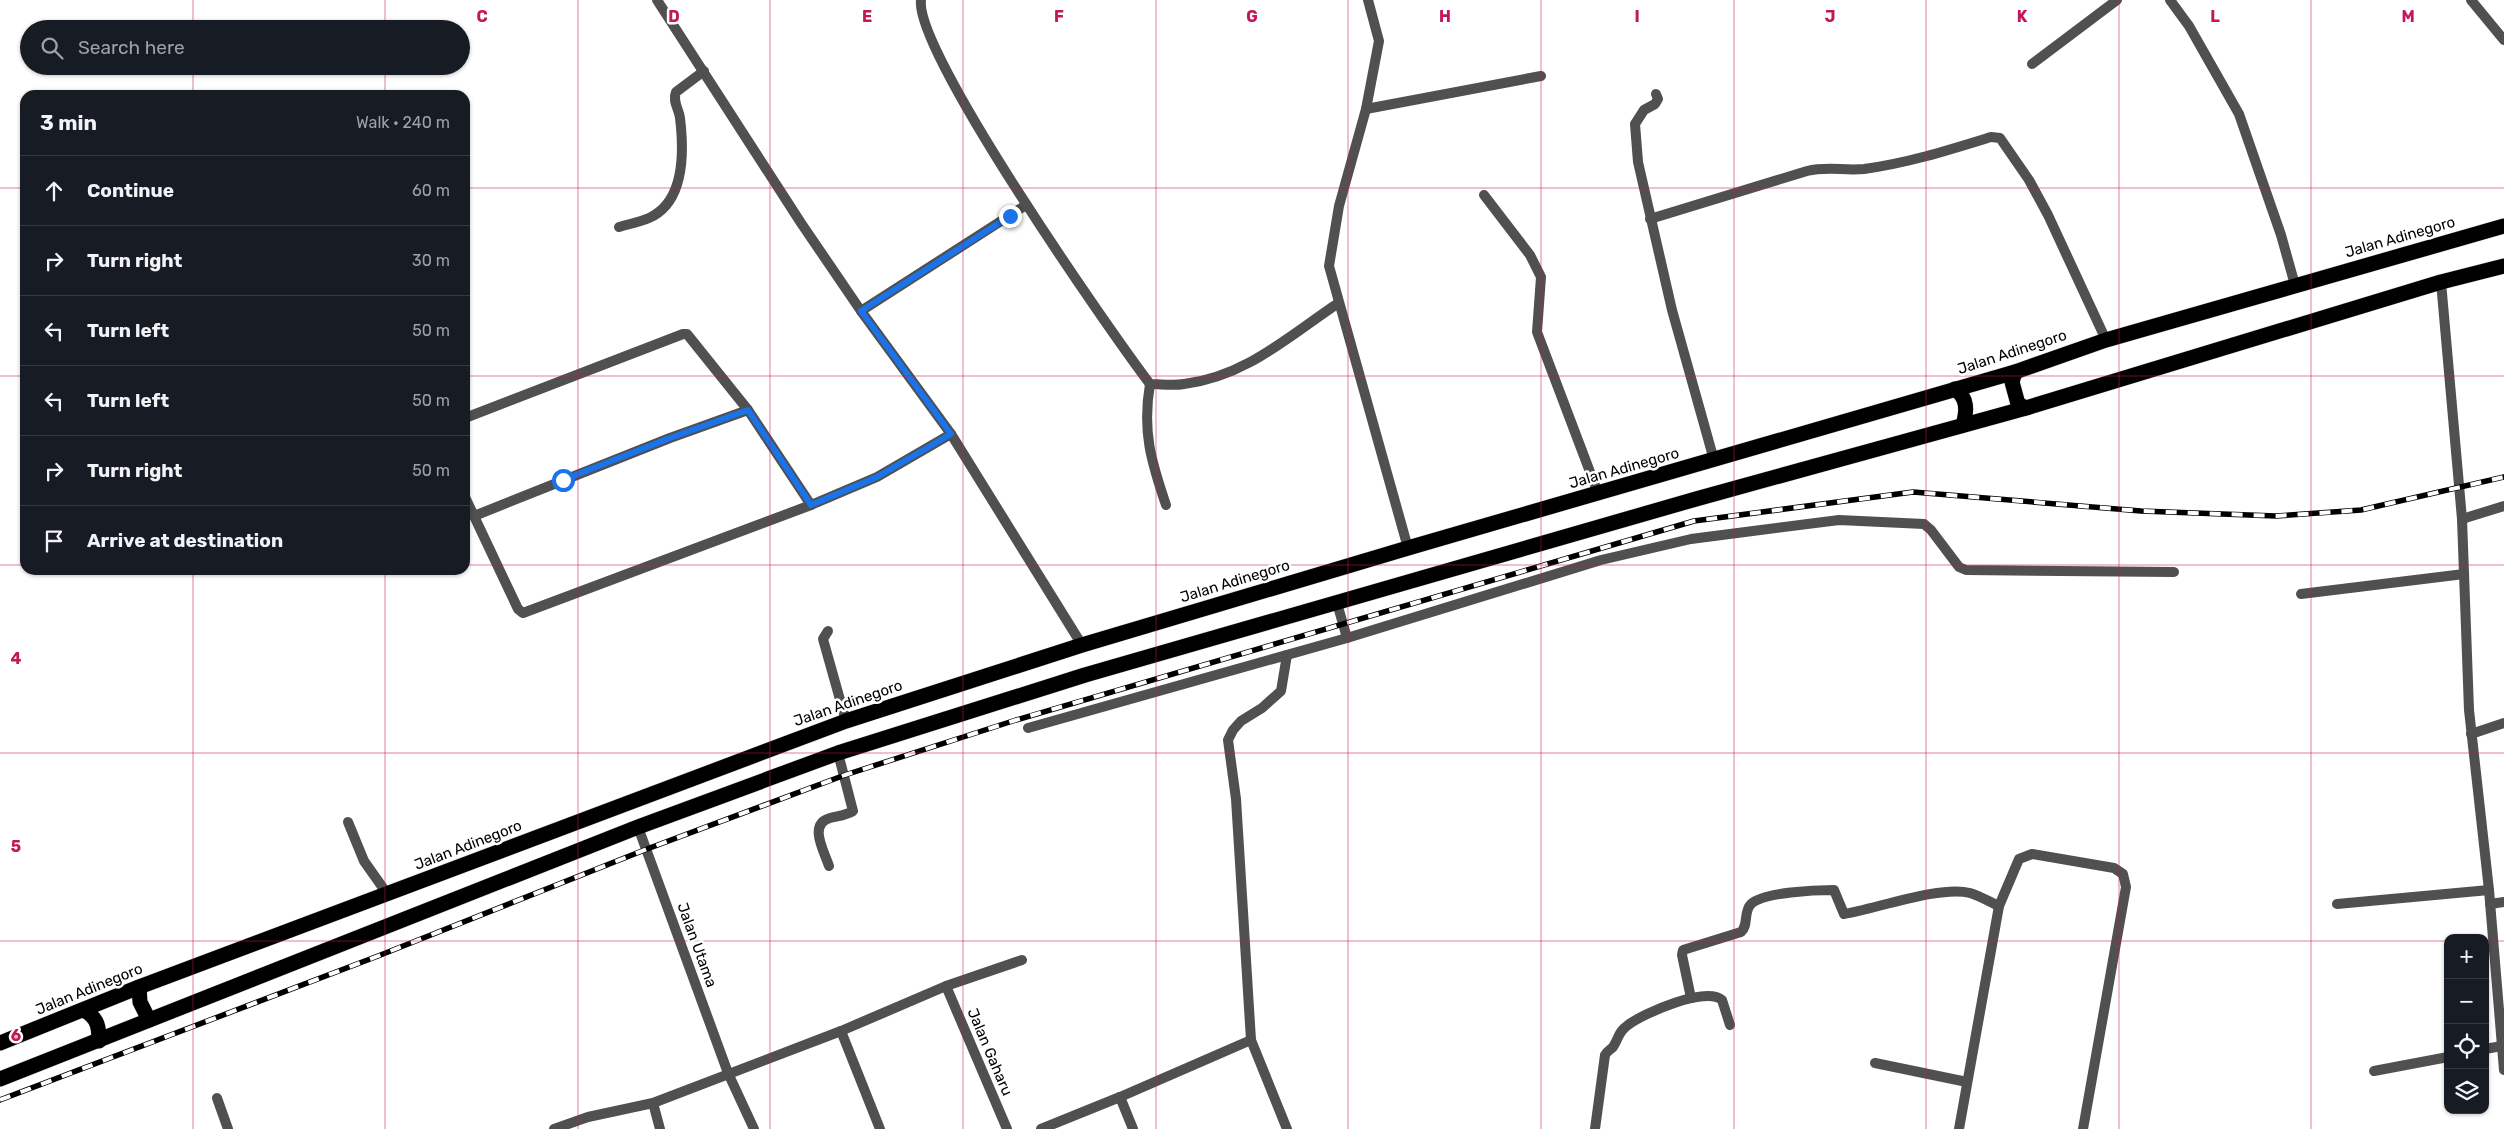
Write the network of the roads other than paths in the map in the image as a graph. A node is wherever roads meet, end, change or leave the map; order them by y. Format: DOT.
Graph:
graph roads {
  1 [pos="657,0"];
  2 [pos="922,0"];
  3 [pos="1368,0"];
  4 [pos="2117,0"];
  5 [pos="2170,0"];
  6 [pos="2471,0"];
  7 [pos="2504,40"];
  8 [pos="2032,64"];
  9 [pos="704,71"];
  10 [pos="1541,76"];
  11 [pos="1656,94"];
  12 [pos="1366,109"];
  13 [pos="1484,195"];
  14 [pos="1026,205"];
  15 [pos="1650,219"];
  16 [pos="2504,226"];
  17 [pos="619,227"];
  18 [pos="2504,266"];
  19 [pos="2441,282"];
  20 [pos="2295,285"];
  21 [pos="1337,304"];
  22 [pos="861,311"];
  23 [pos="2106,340"];
  24 [pos="2015,372"];
  25 [pos="1150,384"];
  26 [pos="1955,389"];
  27 [pos="2026,408"];
  28 [pos="748,410"];
  29 [pos="470,416"];
  30 [pos="1963,425"];
  31 [pos="951,434"];
  32 [pos="1714,460"];
  33 [pos="1598,493"];
  34 [pos="811,505"];
  35 [pos="1166,505"];
  36 [pos="2504,506"];
  37 [pos="470,508"];
  38 [pos="474,516"];
  39 [pos="2462,519"];
  40 [pos="1408,548"];
  41 [pos="2174,572"];
  42 [pos="2464,574"];
  43 [pos="2301,594"];
  44 [pos="1337,602"];
  45 [pos="828,631"];
  46 [pos="1348,638"];
  47 [pos="1082,645"];
  48 [pos="1287,655"];
  49 [pos="846,721"];
  50 [pos="2504,723"];
  51 [pos="1028,728"];
  52 [pos="2472,734"];
  53 [pos="838,753"];
  54 [pos="348,822"];
  55 [pos="638,827"];
  56 [pos="829,866"];
  57 [pos="2489,890"];
  58 [pos="388,895"];
  59 [pos="2504,902"];
  60 [pos="2337,904"];
  61 [pos="2490,904"];
  62 [pos="1999,906"];
  63 [pos="1022,960"];
  64 [pos="946,986"];
  65 [pos="139,987"];
  66 [pos="1691,998"];
  67 [pos="85,1011"];
  68 [pos="149,1020"];
  69 [pos="1730,1025"];
  70 [pos="841,1031"];
  71 [pos="1251,1040"];
  72 [pos="99,1041"];
  73 [pos="0,1043"];
  74 [pos="2502,1046"];
  75 [pos="2489,1048"];
  76 [pos="2444,1058"];
  77 [pos="1875,1063"];
  78 [pos="2504,1070"];
  79 [pos="2374,1071"];
  80 [pos="728,1073"];
  81 [pos="0,1079"];
  82 [pos="1967,1082"];
  83 [pos="1120,1097"];
  84 [pos="217,1098"];
  85 [pos="653,1103"];
  86 [pos="228,1129"];
  87 [pos="554,1129"];
  88 [pos="660,1129"];
  89 [pos="754,1129"];
  90 [pos="880,1129"];
  91 [pos="1007,1129"];
  92 [pos="1042,1129"];
  93 [pos="1133,1129"];
  94 [pos="1287,1129"];
  95 [pos="1595,1129"];
  96 [pos="1959,1129"];
  97 [pos="2082,1129"];
  1 -- 9 [label="street"];
  2 -- 14 [label="street"];
  3 -- 12 [label="street"];
  4 -- 8 [label="street"];
  5 -- 20 [label="street"];
  6 -- 7 [label="street"];
  9 -- 17 [label="street"];
  9 -- 22 [label="street"];
  10 -- 12 [label="street"];
  11 -- 15 [label="street"];
  12 -- 21 [label="street"];
  13 -- 33 [label="street"];
  14 -- 22 [label="street"];
  14 -- 25 [label="street"];
  15 -- 23 [label="street"];
  15 -- 32 [label="street"];
  16 -- 20 [label="highway, Jalan Adinegoro"];
  18 -- 19 [label="highway"];
  19 -- 27 [label="highway"];
  19 -- 39 [label="street"];
  20 -- 23 [label="highway, Jalan Adinegoro"];
  21 -- 25 [label="street"];
  21 -- 40 [label="street"];
  22 -- 31 [label="street"];
  23 -- 24 [label="highway, Jalan Adinegoro"];
  24 -- 26 [label="highway, Jalan Adinegoro"];
  24 -- 27 [label="highway"];
  25 -- 35 [label="street"];
  26 -- 30 [label="highway"];
  26 -- 32 [label="highway, Jalan Adinegoro"];
  27 -- 30 [label="highway"];
  28 -- 29 [label="street"];
  28 -- 34 [label="street"];
  28 -- 38 [label="street"];
  30 -- 44 [label="highway"];
  31 -- 34 [label="street"];
  31 -- 47 [label="street"];
  32 -- 33 [label="highway, Jalan Adinegoro"];
  33 -- 40 [label="highway, Jalan Adinegoro"];
  34 -- 38 [label="street"];
  36 -- 39 [label="street"];
  37 -- 38 [label="street"];
  39 -- 42 [label="street"];
  40 -- 47 [label="highway, Jalan Adinegoro"];
  41 -- 46 [label="street"];
  42 -- 43 [label="street"];
  42 -- 52 [label="street"];
  44 -- 46 [label="street"];
  44 -- 53 [label="highway"];
  45 -- 49 [label="street"];
  46 -- 48 [label="street"];
  47 -- 49 [label="highway, Jalan Adinegoro"];
  48 -- 51 [label="street"];
  48 -- 71 [label="street"];
  49 -- 58 [label="highway, Jalan Adinegoro"];
  50 -- 52 [label="street"];
  52 -- 57 [label="street"];
  53 -- 55 [label="highway"];
  53 -- 56 [label="street"];
  54 -- 58 [label="street"];
  55 -- 68 [label="highway"];
  55 -- 80 [label="street, Jalan Utama"];
  57 -- 60 [label="street"];
  57 -- 61 [label="street"];
  58 -- 65 [label="highway, Jalan Adinegoro"];
  59 -- 61 [label="street"];
  61 -- 74 [label="street"];
  62 -- 66 [label="street"];
  62 -- 82 [label="street"];
  62 -- 97 [label="street"];
  63 -- 64 [label="street"];
  64 -- 70 [label="street"];
  64 -- 91 [label="street, Jalan Gaharu"];
  65 -- 67 [label="highway, Jalan Adinegoro"];
  65 -- 68 [label="highway"];
  66 -- 69 [label="street"];
  66 -- 95 [label="street"];
  67 -- 72 [label="highway"];
  67 -- 73 [label="highway, Jalan Adinegoro"];
  68 -- 72 [label="highway"];
  70 -- 80 [label="street"];
  70 -- 90 [label="street"];
  71 -- 83 [label="street"];
  71 -- 94 [label="street"];
  72 -- 81 [label="highway"];
  74 -- 75 [label="street"];
  74 -- 78 [label="street"];
  76 -- 79 [label="street"];
  77 -- 82 [label="street"];
  80 -- 85 [label="street"];
  80 -- 89 [label="street, Jalan Utama"];
  82 -- 96 [label="street"];
  83 -- 92 [label="street"];
  83 -- 93 [label="street"];
  84 -- 86 [label="street"];
  85 -- 87 [label="street"];
  85 -- 88 [label="street"];
}
